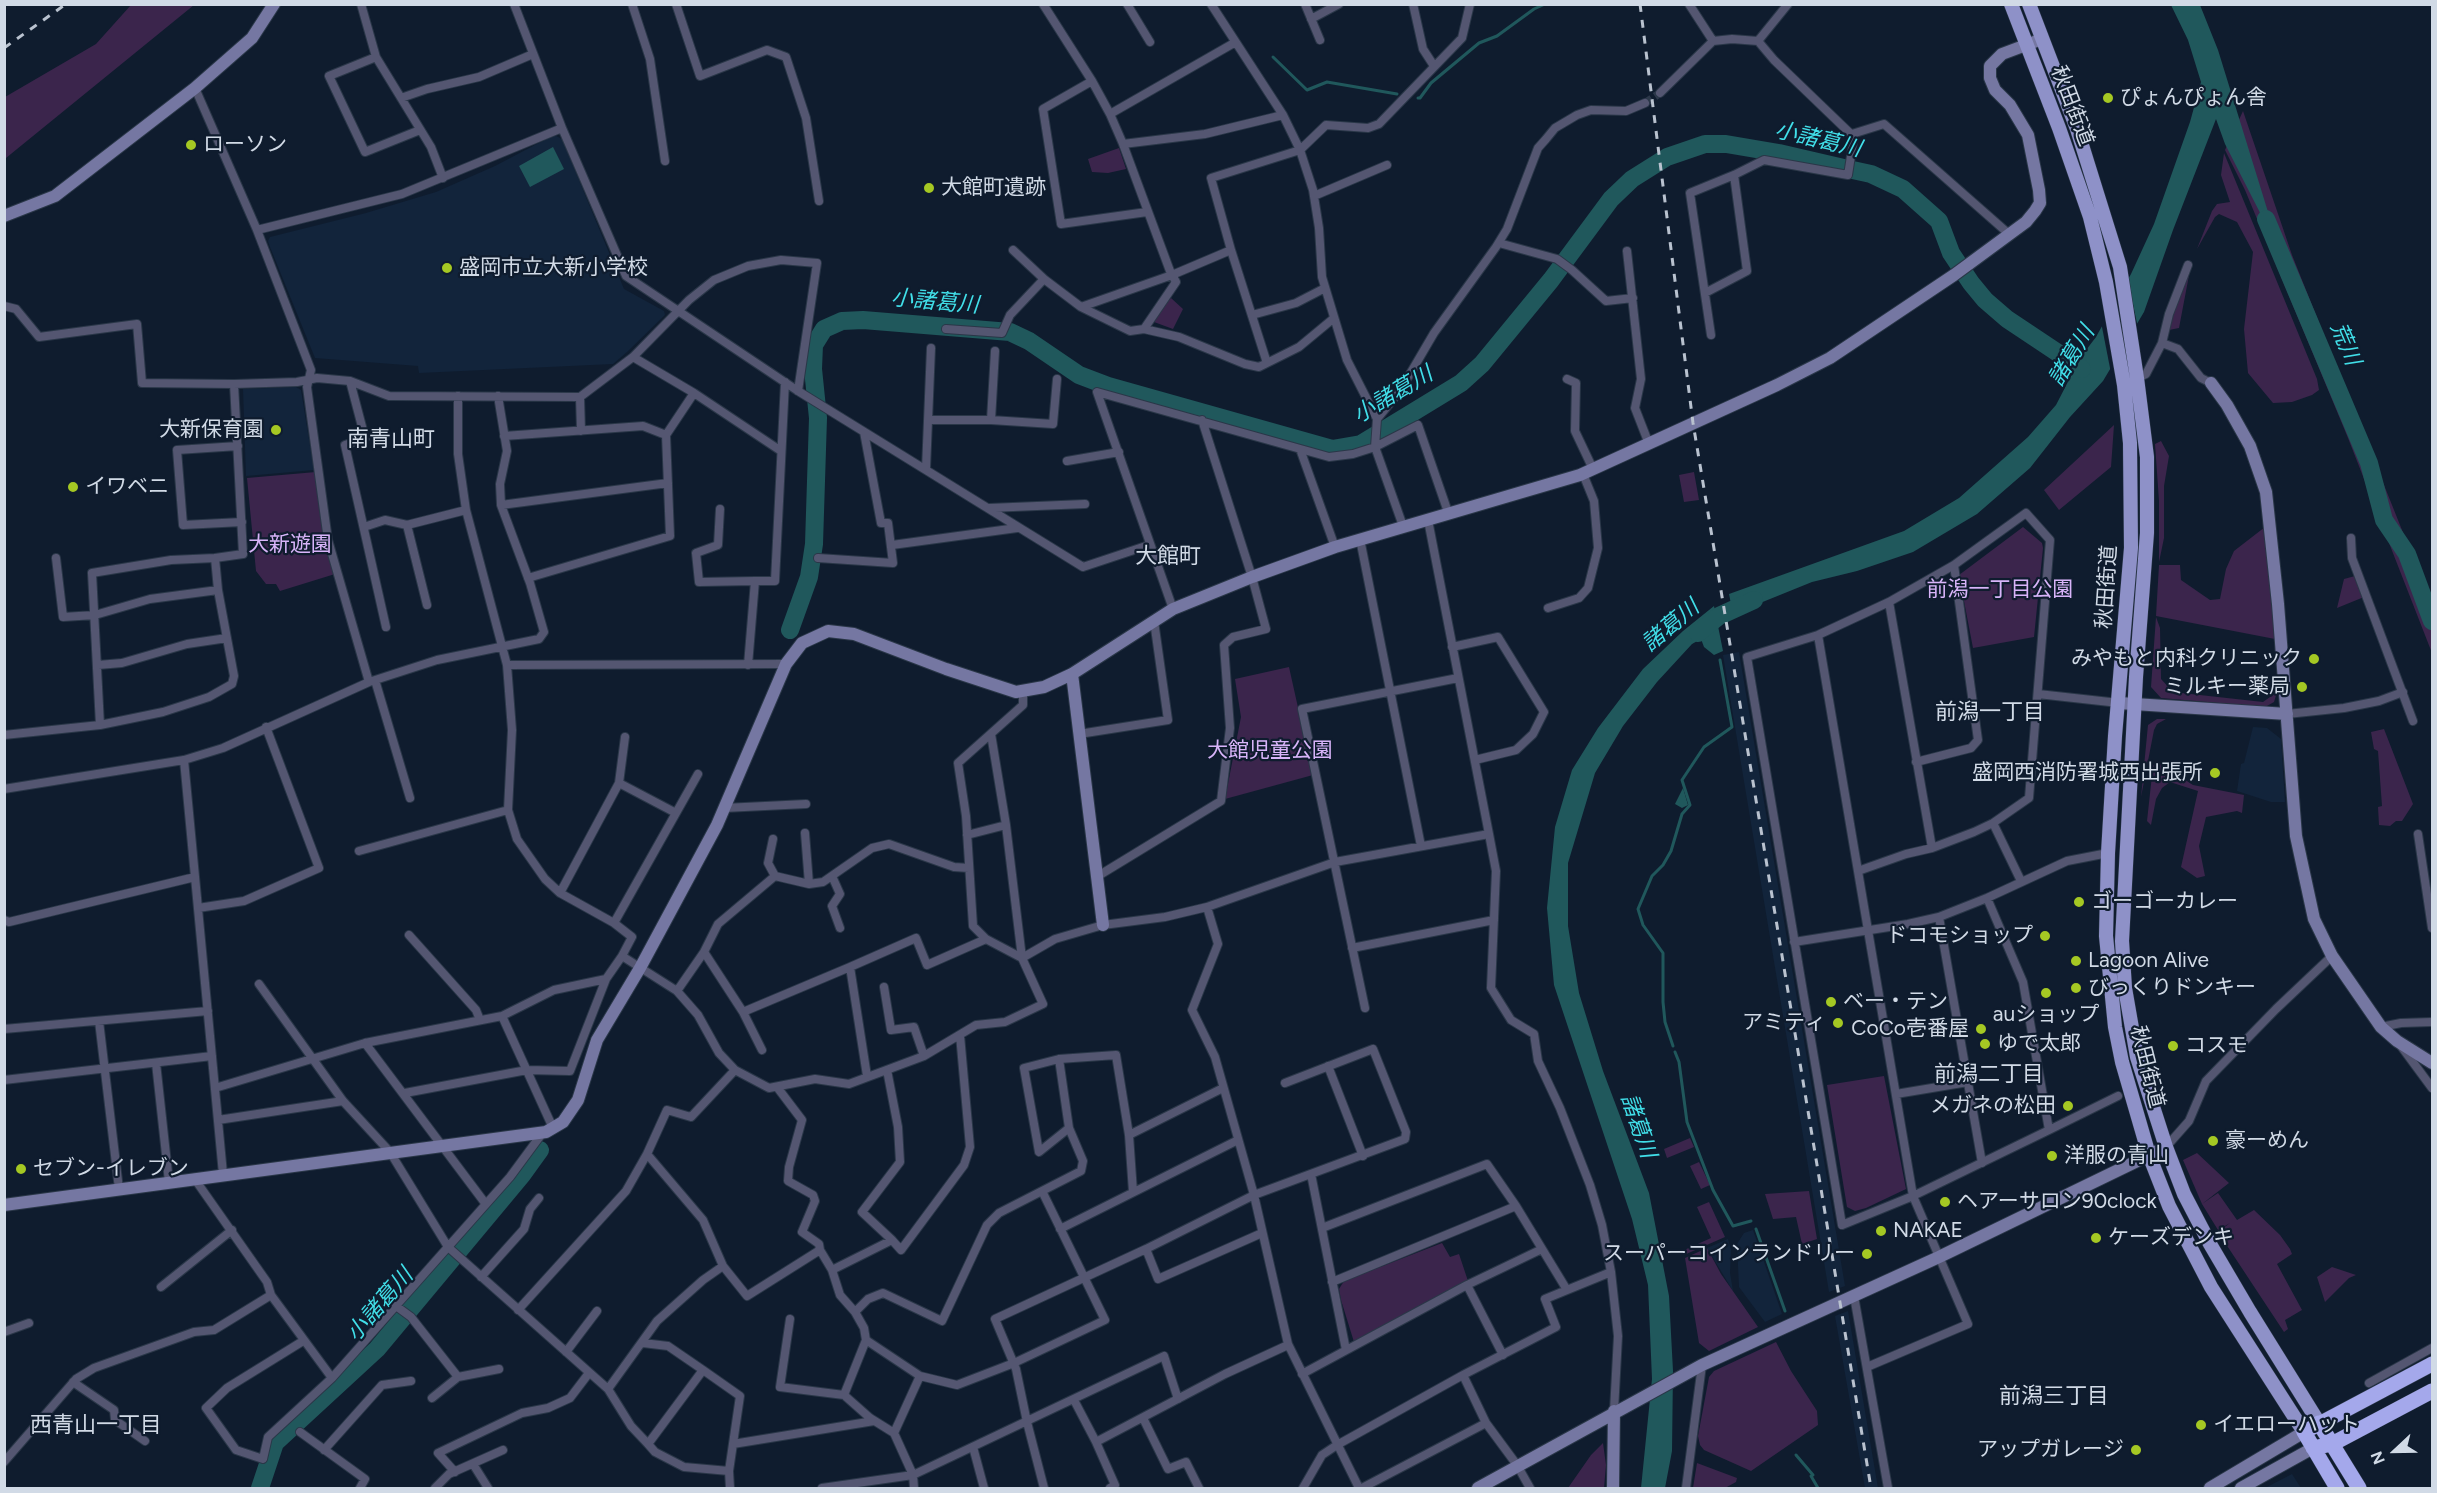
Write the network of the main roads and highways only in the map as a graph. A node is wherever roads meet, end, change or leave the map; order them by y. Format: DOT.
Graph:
graph roads {
  1 [pos="2011,4"];
  2 [pos="2029,4"];
  3 [pos="2433,1364"];
  4 [pos="2433,1391"];
  5 [pos="2319,1423"];
  6 [pos="2304,1432"];
  7 [pos="2332,1444"];
  8 [pos="2313,1448"];
  9 [pos="2337,1488"];
  10 [pos="2359,1488"];
  1 -- 6 [label="main road, 秋田街道"];
  2 -- 5 [label="main road, 秋田街道"];
  3 -- 5 [label="highway"];
  4 -- 7 [label="highway"];
  5 -- 6 [label="highway"];
  5 -- 7 [label="highway"];
  6 -- 8 [label="highway"];
  7 -- 8 [label="highway"];
  7 -- 10 [label="highway"];
  8 -- 9 [label="highway"];
}
